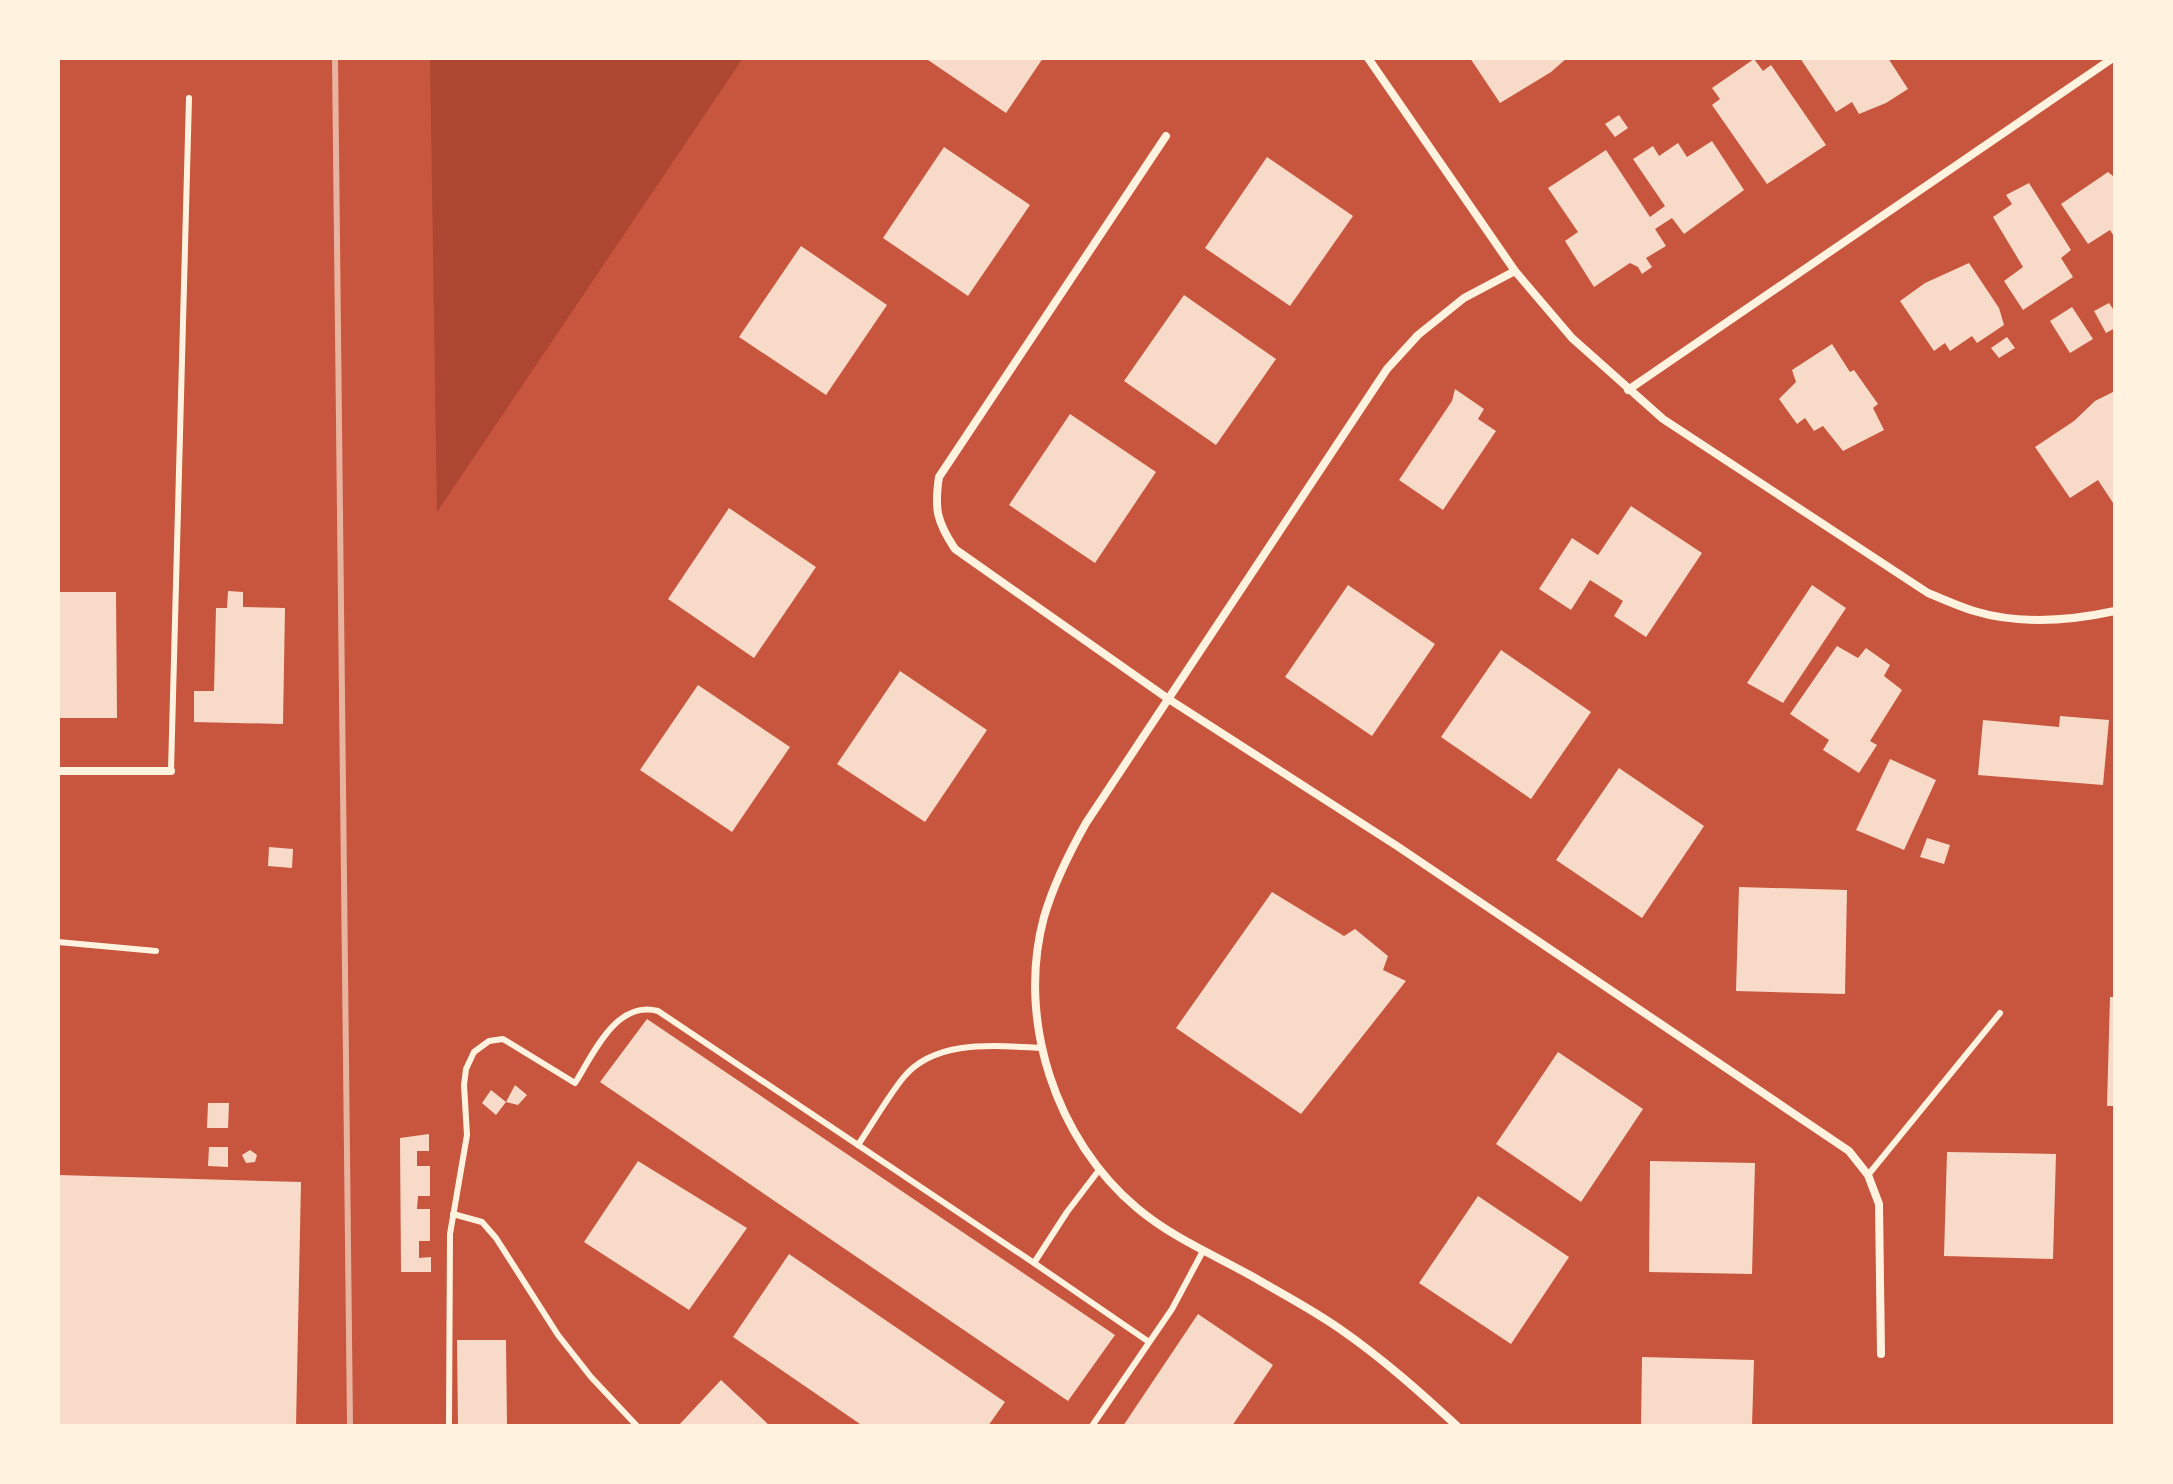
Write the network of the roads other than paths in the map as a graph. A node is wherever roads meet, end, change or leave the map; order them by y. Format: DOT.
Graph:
graph roads {
  1 [pos="1368,58"];
  2 [pos="2113,58"];
  3 [pos="189,98"];
  4 [pos="1166,136"];
  5 [pos="1515,271"];
  6 [pos="1628,390"];
  7 [pos="2115,611"];
  8 [pos="1167,698"];
  9 [pos="58,771"];
  10 [pos="171,771"];
  11 [pos="58,942"];
  12 [pos="156,951"];
  13 [pos="2000,1013"];
  14 [pos="1043,1048"];
  15 [pos="858,1145"];
  16 [pos="1099,1170"];
  17 [pos="1868,1175"];
  18 [pos="453,1214"];
  19 [pos="1203,1251"];
  20 [pos="1034,1263"];
  21 [pos="1149,1342"];
  22 [pos="1881,1354"];
  23 [pos="449,1426"];
  24 [pos="637,1426"];
  25 [pos="1092,1426"];
  26 [pos="1457,1426"];
  1 -- 5 [label="street"];
  2 -- 6 [label="street"];
  3 -- 10 [label="lane"];
  4 -- 8 [label="street"];
  5 -- 6 [label="street"];
  5 -- 8 [label="street"];
  6 -- 7 [label="street"];
  8 -- 14 [label="street"];
  8 -- 17 [label="street"];
  9 -- 10 [label="street"];
  11 -- 12 [label="lane"];
  13 -- 17 [label="lane"];
  14 -- 15 [label="lane"];
  14 -- 16 [label="street"];
  15 -- 18 [label="lane"];
  15 -- 20 [label="lane"];
  16 -- 19 [label="street"];
  16 -- 20 [label="lane"];
  17 -- 22 [label="street"];
  18 -- 23 [label="lane"];
  18 -- 24 [label="lane"];
  19 -- 21 [label="lane"];
  19 -- 26 [label="street"];
  20 -- 21 [label="lane"];
  21 -- 25 [label="lane"];
}
